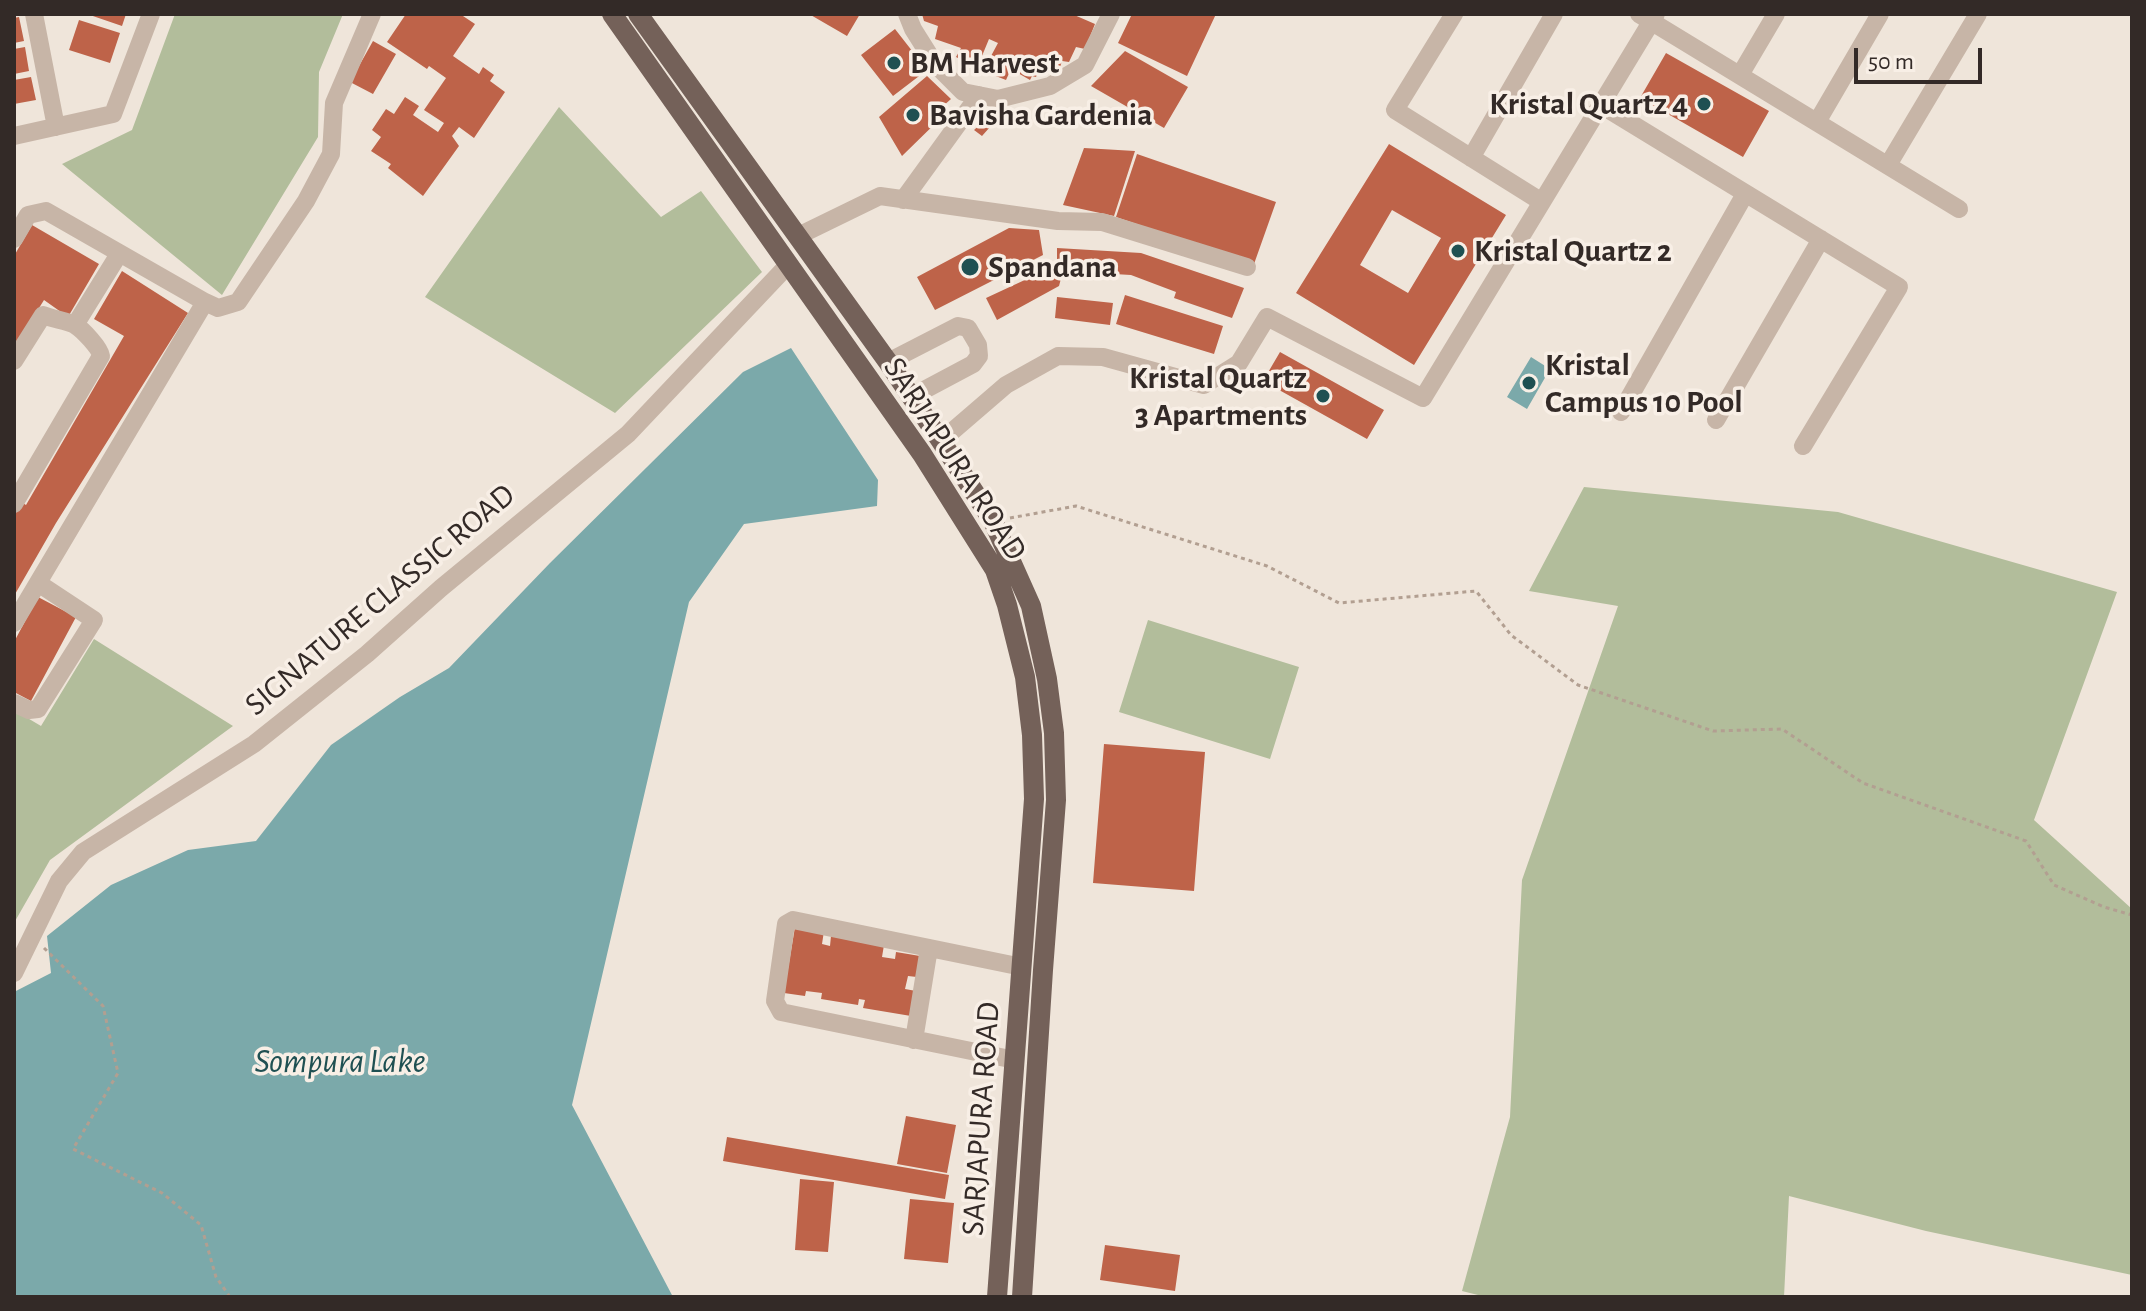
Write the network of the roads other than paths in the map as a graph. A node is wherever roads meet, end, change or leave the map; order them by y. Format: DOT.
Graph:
graph roads {
  1 [pos="34,14"];
  2 [pos="151,14"];
  3 [pos="372,14"];
  4 [pos="612,14"];
  5 [pos="638,14"];
  6 [pos="907,14"];
  7 [pos="1111,14"];
  8 [pos="1454,14"];
  9 [pos="1554,14"];
  10 [pos="1776,14"];
  11 [pos="1880,14"];
  12 [pos="1978,14"];
  13 [pos="1649,16"];
  14 [pos="1740,75"];
  15 [pos="979,95"];
  16 [pos="1601,105"];
  17 [pos="1817,122"];
  18 [pos="56,127"];
  19 [pos="14,136"];
  20 [pos="712,136"];
  21 [pos="1471,158"];
  22 [pos="1888,165"];
  23 [pos="1745,194"];
  24 [pos="903,200"];
  25 [pos="1542,202"];
  26 [pos="1959,209"];
  27 [pos="798,236"];
  28 [pos="14,239"];
  29 [pos="1821,239"];
  30 [pos="119,254"];
  31 [pos="789,264"];
  32 [pos="1247,267"];
  33 [pos="205,302"];
  34 [pos="75,325"];
  35 [pos="14,361"];
  36 [pos="888,362"];
  37 [pos="911,397"];
  38 [pos="1621,412"];
  39 [pos="1716,420"];
  40 [pos="941,441"];
  41 [pos="1803,446"];
  42 [pos="922,454"];
  43 [pos="14,504"];
  44 [pos="38,583"];
  45 [pos="14,623"];
  46 [pos="14,703"];
  47 [pos="929,948"];
  48 [pos="1022,967"];
  49 [pos="14,973"];
  50 [pos="914,1040"];
  51 [pos="1015,1060"];
  52 [pos="1010,1130"];
  53 [pos="1033,1130"];
  54 [pos="997,1297"];
  55 [pos="1022,1297"];
  1 -- 18 [label="street"];
  2 -- 18 [label="street"];
  3 -- 33 [label="street"];
  4 -- 20 [label="main road, SARJAPURA ROAD"];
  5 -- 20 [label="main road, SARJAPURA ROAD"];
  6 -- 15 [label="street"];
  7 -- 15 [label="street"];
  8 -- 21 [label="street"];
  9 -- 21 [label="street"];
  10 -- 14 [label="street"];
  11 -- 17 [label="street"];
  12 -- 22 [label="street"];
  13 -- 14 [label="street"];
  13 -- 16 [label="street"];
  14 -- 17 [label="street"];
  15 -- 24 [label="street"];
  16 -- 23 [label="street"];
  16 -- 25 [label="street"];
  17 -- 22 [label="street"];
  18 -- 19 [label="street"];
  20 -- 27 [label="main road, SARJAPURA ROAD"];
  20 -- 31 [label="main road, SARJAPURA ROAD"];
  21 -- 25 [label="street"];
  22 -- 26 [label="street"];
  23 -- 29 [label="street"];
  23 -- 38 [label="street"];
  24 -- 27 [label="street"];
  24 -- 32 [label="street"];
  25 -- 40 [label="street"];
  27 -- 36 [label="main road, SARJAPURA ROAD"];
  28 -- 30 [label="street"];
  29 -- 39 [label="street"];
  29 -- 41 [label="street"];
  30 -- 33 [label="street"];
  30 -- 34 [label="street"];
  31 -- 42 [label="main road, SARJAPURA ROAD"];
  31 -- 49 [label="street, SIGNATURE CLASSIC ROAD"];
  33 -- 44 [label="street"];
  34 -- 35 [label="street"];
  34 -- 43 [label="street"];
  36 -- 37 [label="main road, SARJAPURA ROAD"];
  36 -- 37 [label="street"];
  37 -- 40 [label="main road, SARJAPURA ROAD"];
  40 -- 42 [label="main road"];
  40 -- 53 [label="main road, SARJAPURA ROAD"];
  42 -- 48 [label="main road, SARJAPURA ROAD"];
  44 -- 45 [label="street"];
  44 -- 46 [label="street"];
  47 -- 48 [label="street"];
  47 -- 50 [label="street"];
  47 -- 50 [label="street"];
  48 -- 51 [label="main road, SARJAPURA ROAD"];
  50 -- 51 [label="street"];
  51 -- 52 [label="main road, SARJAPURA ROAD"];
  52 -- 53 [label="main road"];
  52 -- 54 [label="main road, SARJAPURA ROAD"];
  53 -- 55 [label="main road, SARJAPURA ROAD"];
}
